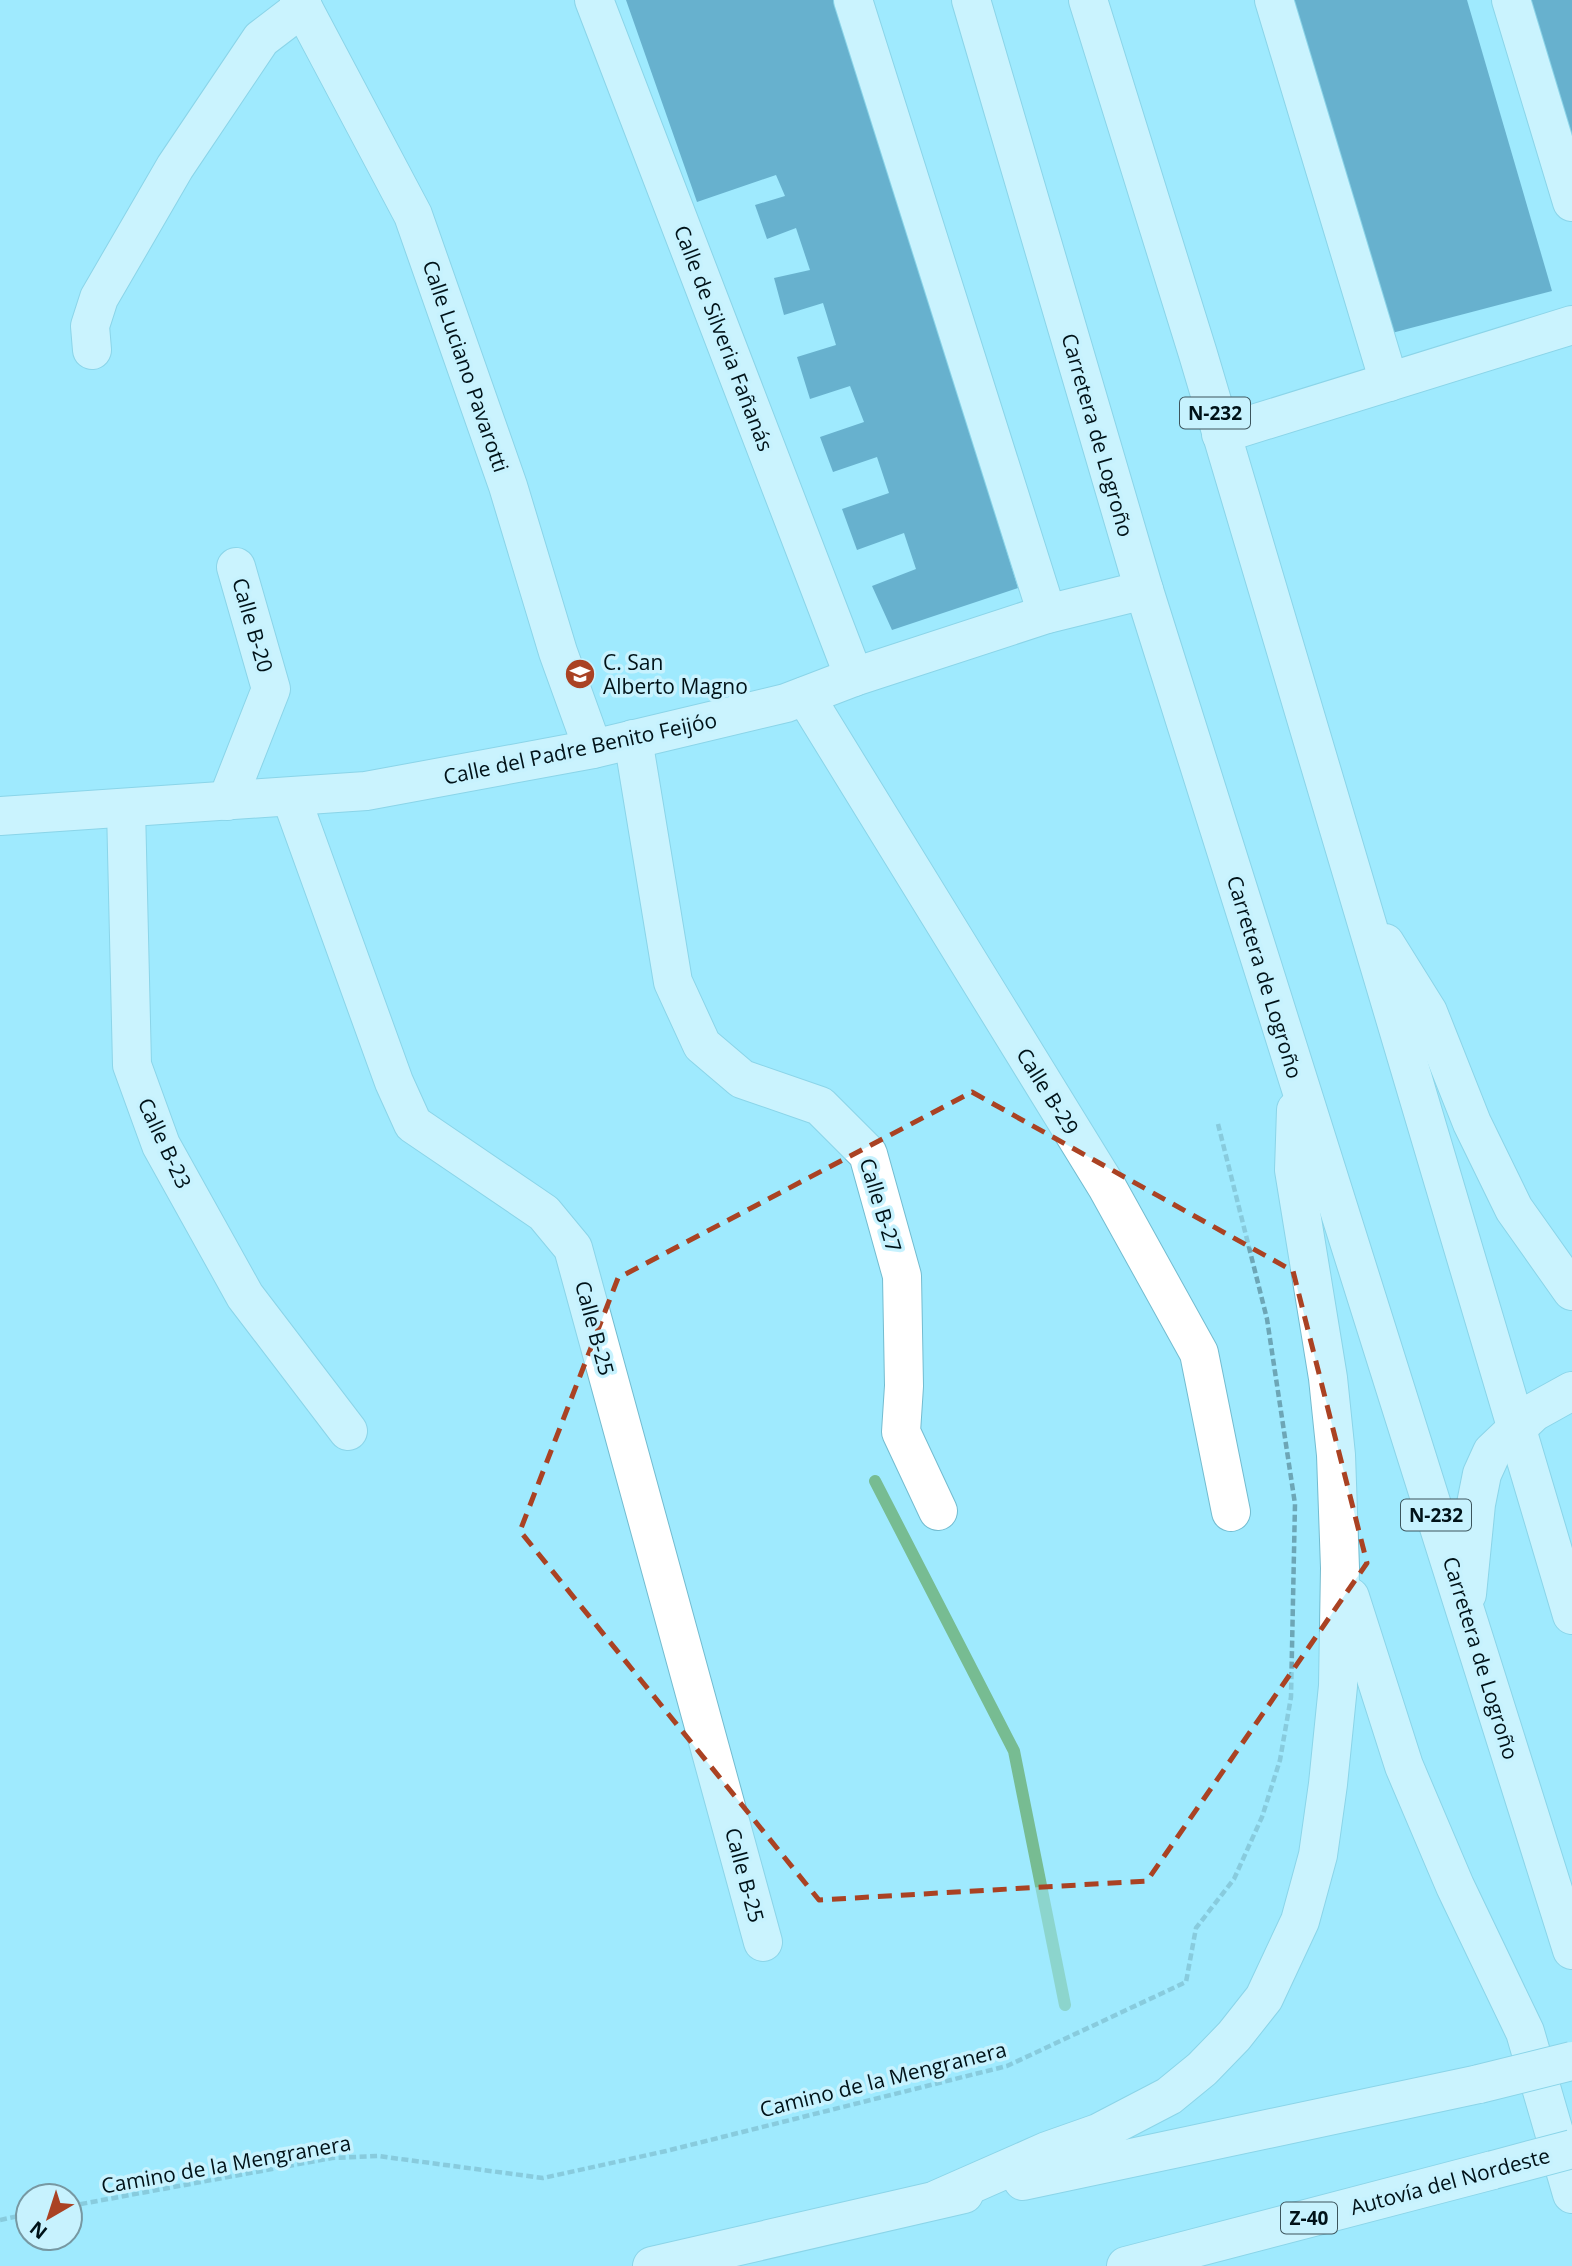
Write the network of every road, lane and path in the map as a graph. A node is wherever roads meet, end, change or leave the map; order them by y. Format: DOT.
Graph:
graph roads {
  1 [pos="594,0"];
  2 [pos="853,0"];
  3 [pos="971,0"];
  4 [pos="1088,0"];
  5 [pos="1106,0"];
  6 [pos="1275,0"];
  7 [pos="1511,0"];
  8 [pos="301,3"];
  9 [pos="1113,79"];
  10 [pos="1572,202"];
  11 [pos="1572,325"];
  12 [pos="92,350"];
  13 [pos="1389,382"];
  14 [pos="1221,434"];
  15 [pos="236,567"];
  16 [pos="1144,590"];
  17 [pos="1047,614"];
  18 [pos="854,677"];
  19 [pos="805,696"];
  20 [pos="633,739"];
  21 [pos="593,749"];
  22 [pos="291,797"];
  23 [pos="227,801"];
  24 [pos="126,808"];
  25 [pos="0,816"];
  26 [pos="1359,900"];
  27 [pos="1297,1081"];
  28 [pos="1219,1124"];
  29 [pos="1514,1209"];
  30 [pos="1572,1254"];
  31 [pos="1572,1291"];
  32 [pos="1572,1391"];
  33 [pos="1516,1428"];
  34 [pos="348,1431"];
  35 [pos="938,1511"];
  36 [pos="1231,1511"];
  37 [pos="1340,1568"];
  38 [pos="1465,1605"];
  39 [pos="1572,1615"];
  40 [pos="763,1942"];
  41 [pos="1572,1950"];
  42 [pos="1572,2061"];
  43 [pos="1572,2148"];
  44 [pos="1572,2194"];
  45 [pos="938,2199"];
  46 [pos="84,2203"];
  47 [pos="652,2266"];
  48 [pos="1126,2266"];
  1 -- 18 [label="main road, Calle de Silveria Fañanás"];
  2 -- 17 [label="main road"];
  3 -- 16 [label="main road, Carretera de Logroño / N-232"];
  4 -- 9 [label="main road, N-232"];
  5 -- 9 [label="main road"];
  6 -- 13 [label="main road"];
  7 -- 10 [label="main road"];
  8 -- 12 [label="main road"];
  8 -- 21 [label="main road, Calle Luciano Pavarotti"];
  9 -- 14 [label="main road, N-232"];
  11 -- 13 [label="main road"];
  13 -- 14 [label="main road"];
  14 -- 26 [label="main road, N-232"];
  15 -- 23 [label="main road, Calle B-20"];
  16 -- 17 [label="main road, Calle del Padre Benito Feijóo"];
  16 -- 27 [label="main road, Carretera de Logroño / N-232"];
  17 -- 18 [label="main road, Calle del Padre Benito Feijóo"];
  18 -- 19 [label="main road, Calle del Padre Benito Feijóo"];
  19 -- 20 [label="main road, Calle del Padre Benito Feijóo"];
  19 -- 36 [label="main road, Calle B-29"];
  20 -- 21 [label="main road, Calle del Padre Benito Feijóo"];
  20 -- 35 [label="main road, Calle B-27"];
  21 -- 22 [label="main road, Calle del Padre Benito Feijóo"];
  22 -- 23 [label="main road, Calle del Padre Benito Feijóo"];
  22 -- 40 [label="main road, Calle B-25"];
  23 -- 24 [label="main road, Calle del Padre Benito Feijóo"];
  24 -- 25 [label="main road, Calle del Padre Benito Feijóo"];
  24 -- 34 [label="main road, Calle B-23"];
  26 -- 29 [label="main road"];
  26 -- 33 [label="main road, N-232"];
  27 -- 37 [label="main road"];
  27 -- 38 [label="main road, Carretera de Logroño / N-232"];
  28 -- 46 [label="path, Camino de la Mengranera"];
  29 -- 30 [label="main road"];
  29 -- 31 [label="main road"];
  32 -- 33 [label="main road"];
  33 -- 38 [label="main road"];
  33 -- 39 [label="main road, N-232"];
  37 -- 44 [label="main road"];
  37 -- 45 [label="main road"];
  38 -- 41 [label="main road, Carretera de Logroño / N-232"];
  42 -- 45 [label="main road, bridge"];
  43 -- 48 [label="main road, Autovía del Nordeste / Z-40, bridge"];
  45 -- 47 [label="main road"];
}
